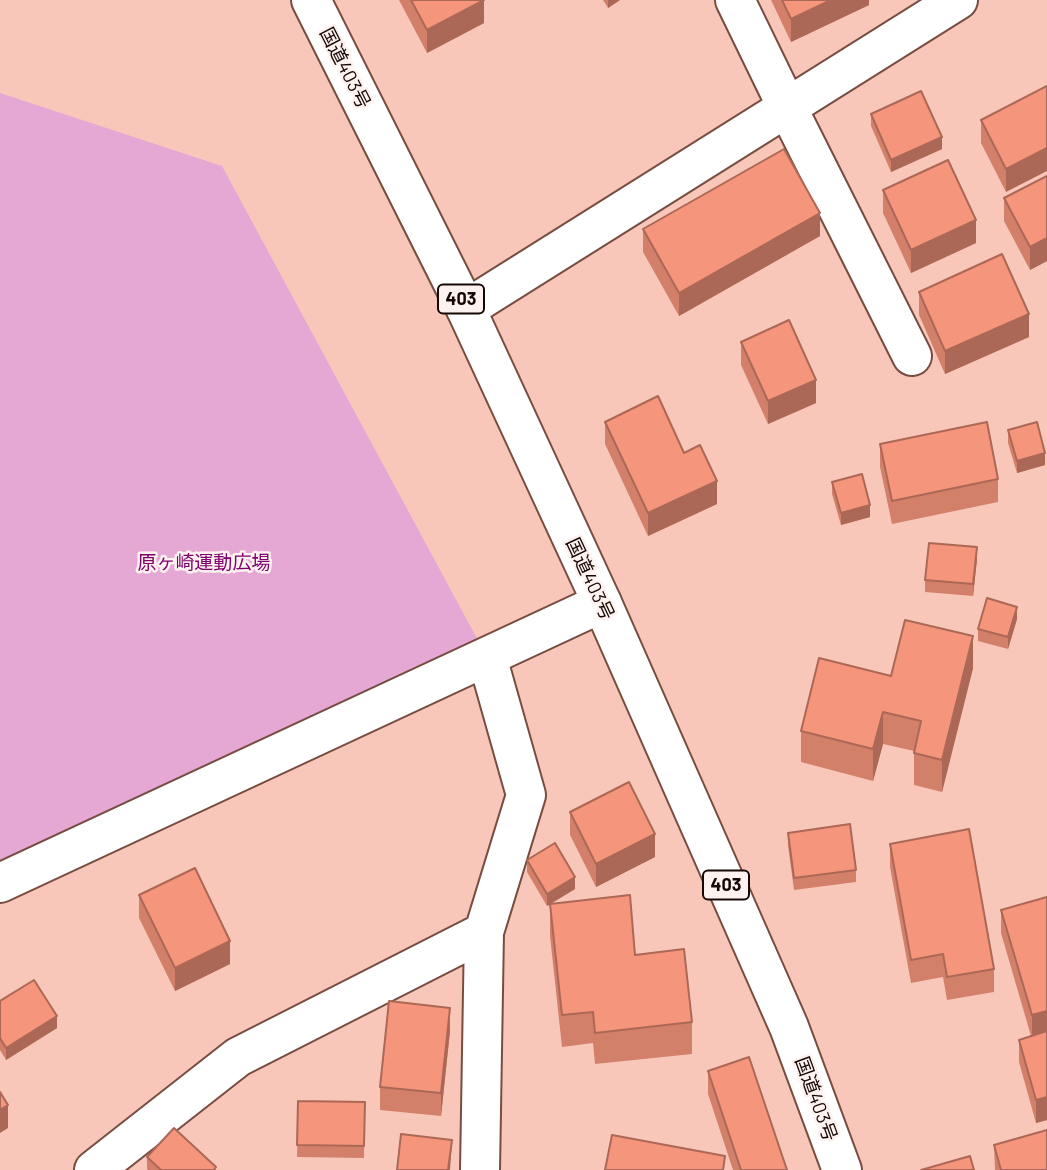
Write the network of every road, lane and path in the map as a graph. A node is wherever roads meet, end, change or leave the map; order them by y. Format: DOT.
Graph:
graph roads {
  1 [pos="735,0"];
  2 [pos="958,0"];
  3 [pos="316,2"];
  4 [pos="787,107"];
  5 [pos="466,309"];
  6 [pos="912,356"];
  7 [pos="602,603"];
  8 [pos="486,657"];
  9 [pos="0,883"];
  10 [pos="484,932"];
  11 [pos="94,1170"];
  12 [pos="480,1170"];
  13 [pos="842,1170"];
  1 -- 4 [label="main road"];
  2 -- 4 [label="main road"];
  3 -- 5 [label="main road, 国道403号 / 403"];
  4 -- 5 [label="main road"];
  4 -- 6 [label="main road"];
  5 -- 7 [label="main road, 国道403号 / 403"];
  7 -- 8 [label="main road"];
  7 -- 13 [label="main road, 国道403号 / 403"];
  8 -- 9 [label="main road"];
  8 -- 10 [label="main road"];
  10 -- 11 [label="main road"];
  10 -- 12 [label="main road"];
}
